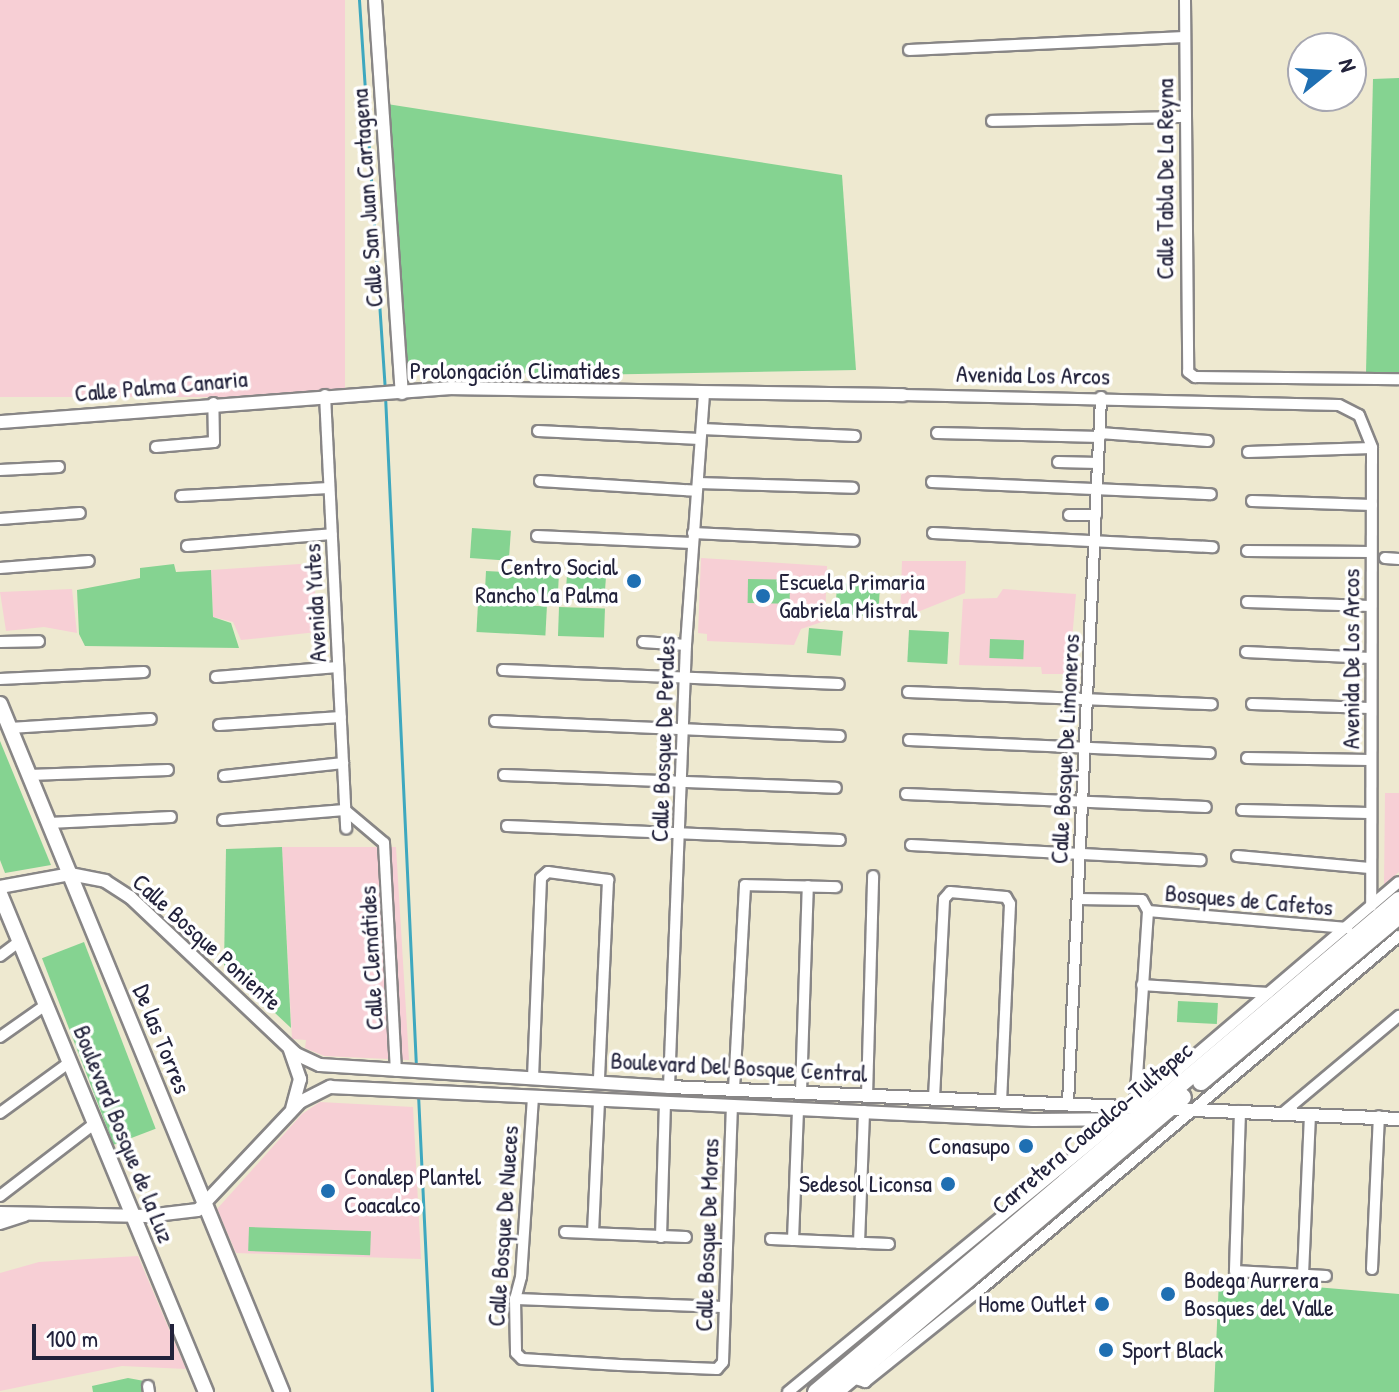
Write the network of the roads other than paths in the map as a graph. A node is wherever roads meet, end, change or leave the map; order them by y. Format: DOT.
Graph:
graph roads {
  1 [pos="375,0"];
  2 [pos="1185,0"];
  3 [pos="1185,37"];
  4 [pos="909,50"];
  5 [pos="1185,117"];
  6 [pos="992,121"];
  7 [pos="1399,379"];
  8 [pos="398,393"];
  9 [pos="704,394"];
  10 [pos="325,395"];
  11 [pos="903,395"];
  12 [pos="1101,397"];
  13 [pos="213,403"];
  14 [pos="1359,415"];
  15 [pos="0,422"];
  16 [pos="538,431"];
  17 [pos="937,433"];
  18 [pos="701,434"];
  19 [pos="1100,435"];
  20 [pos="855,436"];
  21 [pos="1208,441"];
  22 [pos="156,447"];
  23 [pos="1372,448"];
  24 [pos="1248,452"];
  25 [pos="1058,462"];
  26 [pos="1098,463"];
  27 [pos="59,467"];
  28 [pos="0,470"];
  29 [pos="540,481"];
  30 [pos="932,482"];
  31 [pos="697,487"];
  32 [pos="329,488"];
  33 [pos="853,488"];
  34 [pos="1097,488"];
  35 [pos="1211,494"];
  36 [pos="181,496"];
  37 [pos="1252,501"];
  38 [pos="1372,505"];
  39 [pos="80,513"];
  40 [pos="1069,515"];
  41 [pos="1096,515"];
  42 [pos="0,519"];
  43 [pos="933,533"];
  44 [pos="332,534"];
  45 [pos="537,536"];
  46 [pos="693,538"];
  47 [pos="1095,538"];
  48 [pos="854,541"];
  49 [pos="187,546"];
  50 [pos="1213,547"];
  51 [pos="1247,551"];
  52 [pos="1371,552"];
  53 [pos="1385,558"];
  54 [pos="1399,559"];
  55 [pos="89,561"];
  56 [pos="0,568"];
  57 [pos="1247,602"];
  58 [pos="1371,606"];
  59 [pos="39,641"];
  60 [pos="0,642"];
  61 [pos="643,642"];
  62 [pos="686,645"];
  63 [pos="1246,652"];
  64 [pos="1371,658"];
  65 [pos="338,667"];
  66 [pos="503,670"];
  67 [pos="144,672"];
  68 [pos="216,677"];
  69 [pos="685,678"];
  70 [pos="0,679"];
  71 [pos="839,684"];
  72 [pos="908,692"];
  73 [pos="1087,699"];
  74 [pos="0,704"];
  75 [pos="1212,704"];
  76 [pos="1252,704"];
  77 [pos="1370,708"];
  78 [pos="341,717"];
  79 [pos="151,719"];
  80 [pos="495,721"];
  81 [pos="219,725"];
  82 [pos="10,728"];
  83 [pos="683,729"];
  84 [pos="840,736"];
  85 [pos="909,740"];
  86 [pos="1085,747"];
  87 [pos="1210,753"];
  88 [pos="1247,758"];
  89 [pos="1370,760"];
  90 [pos="343,763"];
  91 [pos="168,770"];
  92 [pos="29,775"];
  93 [pos="504,775"];
  94 [pos="224,776"];
  95 [pos="681,782"];
  96 [pos="836,788"];
  97 [pos="906,794"];
  98 [pos="1082,802"];
  99 [pos="1206,807"];
  100 [pos="345,810"];
  101 [pos="1242,810"];
  102 [pos="1369,813"];
  103 [pos="171,817"];
  104 [pos="223,820"];
  105 [pos="49,823"];
  106 [pos="507,826"];
  107 [pos="346,828"];
  108 [pos="679,833"];
  109 [pos="840,840"];
  110 [pos="911,845"];
  111 [pos="1080,854"];
  112 [pos="1237,856"];
  113 [pos="1201,860"];
  114 [pos="1369,868"];
  115 [pos="70,874"];
  116 [pos="873,876"];
  117 [pos="1399,882"];
  118 [pos="808,886"];
  119 [pos="0,887"];
  120 [pos="836,887"];
  121 [pos="0,894"];
  122 [pos="1078,899"];
  123 [pos="1399,900"];
  124 [pos="1371,906"];
  125 [pos="1148,911"];
  126 [pos="1399,916"];
  127 [pos="1347,928"];
  128 [pos="1399,936"];
  129 [pos="20,941"];
  130 [pos="0,956"];
  131 [pos="1142,985"];
  132 [pos="1268,993"];
  133 [pos="47,1004"];
  134 [pos="1399,1016"];
  135 [pos="0,1037"];
  136 [pos="286,1043"];
  137 [pos="70,1062"];
  138 [pos="400,1071"];
  139 [pos="507,1077"];
  140 [pos="533,1078"];
  141 [pos="599,1082"];
  142 [pos="669,1087"];
  143 [pos="734,1089"];
  144 [pos="764,1090"];
  145 [pos="801,1092"];
  146 [pos="507,1095"];
  147 [pos="867,1096"];
  148 [pos="533,1097"];
  149 [pos="934,1098"];
  150 [pos="599,1100"];
  151 [pos="1001,1100"];
  152 [pos="665,1102"];
  153 [pos="1034,1102"];
  154 [pos="1068,1103"];
  155 [pos="732,1105"];
  156 [pos="764,1106"];
  157 [pos="798,1108"];
  158 [pos="1198,1108"];
  159 [pos="864,1111"];
  160 [pos="1152,1111"];
  161 [pos="1240,1111"];
  162 [pos="1284,1112"];
  163 [pos="0,1113"];
  164 [pos="1310,1114"];
  165 [pos="288,1115"];
  166 [pos="1379,1116"];
  167 [pos="1398,1117"];
  168 [pos="1033,1120"];
  169 [pos="95,1123"];
  170 [pos="1115,1123"];
  171 [pos="0,1196"];
  172 [pos="206,1205"];
  173 [pos="0,1213"];
  174 [pos="32,1214"];
  175 [pos="134,1215"];
  176 [pos="0,1224"];
  177 [pos="565,1232"];
  178 [pos="593,1233"];
  179 [pos="661,1237"];
  180 [pos="686,1237"];
  181 [pos="771,1239"];
  182 [pos="793,1240"];
  183 [pos="859,1243"];
  184 [pos="889,1244"];
  185 [pos="1372,1269"];
  186 [pos="1303,1275"];
  187 [pos="1326,1276"];
  188 [pos="515,1299"];
  189 [pos="724,1307"];
  190 [pos="620,1365"];
  191 [pos="852,1378"];
  192 [pos="206,1392"];
  193 [pos="282,1392"];
  194 [pos="788,1392"];
  195 [pos="816,1392"];
  196 [pos="835,1392"];
  1 -- 8 [label="street, Calle San Juan Cartagena"];
  2 -- 3 [label="street, Calle Tabla De La Reyna"];
  3 -- 4 [label="street"];
  3 -- 5 [label="street, Calle Tabla De La Reyna"];
  5 -- 6 [label="street"];
  5 -- 7 [label="street, Calle Tabla De La Reyna"];
  8 -- 9 [label="street, Prolongación Climatides"];
  8 -- 10 [label="street, Prolongación Climatides"];
  9 -- 11 [label="street, Avenida Los Arcos"];
  9 -- 18 [label="street, Calle Bosque De Perales"];
  10 -- 13 [label="street, Calle Palma Canaria"];
  10 -- 32 [label="street, Avenida Yutes"];
  11 -- 12 [label="street, Avenida Los Arcos"];
  12 -- 14 [label="street, Avenida Los Arcos"];
  12 -- 19 [label="street, Calle Bosque De Limoneros"];
  13 -- 15 [label="street, Calle Palma Canaria"];
  13 -- 22 [label="street"];
  14 -- 23 [label="street, Avenida De Los Arcos"];
  16 -- 18 [label="street"];
  17 -- 19 [label="street"];
  18 -- 20 [label="street"];
  18 -- 31 [label="street, Calle Bosque De Perales"];
  19 -- 21 [label="street"];
  19 -- 26 [label="street, Calle Bosque De Limoneros"];
  23 -- 24 [label="street"];
  23 -- 38 [label="street, Avenida De Los Arcos"];
  25 -- 26 [label="street"];
  26 -- 34 [label="street, Calle Bosque De Limoneros"];
  27 -- 28 [label="street"];
  29 -- 31 [label="street"];
  30 -- 34 [label="street"];
  31 -- 33 [label="street"];
  31 -- 46 [label="street, Calle Bosque De Perales"];
  32 -- 36 [label="street"];
  32 -- 44 [label="street, Avenida Yutes"];
  34 -- 35 [label="street"];
  34 -- 41 [label="street, Calle Bosque De Limoneros"];
  37 -- 38 [label="street"];
  38 -- 52 [label="street, Avenida De Los Arcos"];
  39 -- 42 [label="street"];
  40 -- 41 [label="street"];
  41 -- 47 [label="street, Calle Bosque De Limoneros"];
  43 -- 47 [label="street"];
  44 -- 49 [label="street"];
  44 -- 65 [label="street, Avenida Yutes"];
  45 -- 46 [label="street"];
  46 -- 48 [label="street"];
  46 -- 62 [label="street, Calle Bosque De Perales"];
  47 -- 50 [label="street"];
  47 -- 73 [label="street, Calle Bosque De Limoneros"];
  51 -- 52 [label="street"];
  52 -- 58 [label="street, Avenida De Los Arcos"];
  53 -- 54 [label="street"];
  55 -- 56 [label="street"];
  57 -- 58 [label="street"];
  58 -- 64 [label="street, Avenida De Los Arcos"];
  59 -- 60 [label="street"];
  61 -- 62 [label="street"];
  62 -- 69 [label="street, Calle Bosque De Perales"];
  63 -- 64 [label="street"];
  64 -- 77 [label="street, Avenida De Los Arcos"];
  65 -- 68 [label="street"];
  65 -- 78 [label="street, Avenida Yutes"];
  66 -- 69 [label="street"];
  67 -- 70 [label="street"];
  69 -- 71 [label="street"];
  69 -- 83 [label="street, Calle Bosque De Perales"];
  72 -- 73 [label="street"];
  73 -- 75 [label="street"];
  73 -- 86 [label="street, Calle Bosque De Limoneros"];
  74 -- 82 [label="main road, De las Torres"];
  76 -- 77 [label="street"];
  77 -- 89 [label="street, Avenida De Los Arcos"];
  78 -- 81 [label="street"];
  78 -- 90 [label="street, Avenida Yutes"];
  79 -- 82 [label="street"];
  80 -- 83 [label="street"];
  82 -- 92 [label="main road, De las Torres"];
  83 -- 84 [label="street"];
  83 -- 95 [label="street, Calle Bosque De Perales"];
  85 -- 86 [label="street"];
  86 -- 87 [label="street"];
  86 -- 98 [label="street, Calle Bosque De Limoneros"];
  88 -- 89 [label="street"];
  89 -- 102 [label="street, Avenida De Los Arcos"];
  90 -- 94 [label="street"];
  90 -- 100 [label="street, Avenida Yutes"];
  91 -- 92 [label="street"];
  92 -- 105 [label="main road, De las Torres"];
  93 -- 95 [label="street"];
  95 -- 96 [label="street"];
  95 -- 108 [label="street, Calle Bosque De Perales"];
  97 -- 98 [label="street"];
  98 -- 99 [label="street"];
  98 -- 111 [label="street, Calle Bosque De Limoneros"];
  100 -- 104 [label="street"];
  100 -- 107 [label="street, Avenida Yutes"];
  100 -- 138 [label="street, Calle Clemátides"];
  101 -- 102 [label="street"];
  102 -- 114 [label="street, Avenida De Los Arcos"];
  103 -- 105 [label="street"];
  105 -- 115 [label="main road, De las Torres"];
  106 -- 108 [label="street"];
  108 -- 109 [label="street"];
  108 -- 142 [label="street, Calle Bosque De Perales"];
  110 -- 111 [label="street"];
  111 -- 113 [label="street"];
  111 -- 122 [label="street, Calle Bosque De Limoneros"];
  112 -- 114 [label="street"];
  114 -- 124 [label="street, Avenida De Los Arcos"];
  115 -- 119 [label="street, Calle Bosque Poniente"];
  115 -- 136 [label="street, Calle Bosque Poniente"];
  115 -- 172 [label="main road, De las Torres"];
  116 -- 147 [label="street"];
  117 -- 124 [label="street"];
  118 -- 120 [label="street"];
  118 -- 143 [label="street"];
  118 -- 145 [label="street"];
  121 -- 129 [label="main road, Boulevard Bosque de la Luz"];
  122 -- 125 [label="street, Bosques de Cafetos"];
  122 -- 154 [label="street, Calle Bosque De Limoneros"];
  123 -- 160 [label="main road, Carretera Coacalco-Tultepec"];
  124 -- 127 [label="street"];
  125 -- 127 [label="street, Bosques de Cafetos"];
  125 -- 131 [label="street"];
  126 -- 160 [label="main road, Carretera Coacalco-Tultepec"];
  127 -- 132 [label="street"];
  128 -- 158 [label="street"];
  129 -- 130 [label="street"];
  129 -- 133 [label="main road, Boulevard Bosque de la Luz"];
  131 -- 132 [label="street"];
  131 -- 160 [label="street"];
  132 -- 160 [label="street"];
  133 -- 135 [label="street"];
  133 -- 137 [label="main road, Boulevard Bosque de la Luz"];
  134 -- 162 [label="street"];
  136 -- 138 [label="street, Boulevard Del Bosque Central"];
  136 -- 165 [label="street"];
  137 -- 163 [label="street"];
  137 -- 169 [label="main road, Boulevard Bosque de la Luz"];
  138 -- 139 [label="street, Boulevard Del Bosque Central"];
  139 -- 140 [label="street, Boulevard Del Bosque Central"];
  139 -- 146 [label="street"];
  140 -- 141 [label="street, Boulevard Del Bosque Central"];
  140 -- 141 [label="street"];
  141 -- 142 [label="street, Boulevard Del Bosque Central"];
  142 -- 143 [label="street, Boulevard Del Bosque Central"];
  143 -- 144 [label="street, Boulevard Del Bosque Central"];
  144 -- 145 [label="street, Boulevard Del Bosque Central"];
  144 -- 156 [label="street"];
  145 -- 147 [label="street, Boulevard Del Bosque Central"];
  146 -- 148 [label="street, Boulevard Del Bosque Central"];
  146 -- 165 [label="street, Boulevard Del Bosque Central"];
  147 -- 149 [label="street, Boulevard Del Bosque Central"];
  148 -- 150 [label="street, Boulevard Del Bosque Central"];
  148 -- 188 [label="street, Calle Bosque De Nueces"];
  149 -- 151 [label="street, Boulevard Del Bosque Central"];
  149 -- 151 [label="street"];
  150 -- 152 [label="street, Boulevard Del Bosque Central"];
  150 -- 178 [label="street"];
  151 -- 153 [label="street, Boulevard Del Bosque Central"];
  152 -- 155 [label="street, Boulevard Del Bosque Central"];
  152 -- 179 [label="street"];
  153 -- 154 [label="street, Boulevard Del Bosque Central"];
  153 -- 168 [label="street"];
  154 -- 160 [label="street, Boulevard Del Bosque Central"];
  155 -- 156 [label="street, Boulevard Del Bosque Central"];
  155 -- 189 [label="street, Calle Bosque De Moras"];
  156 -- 157 [label="street, Boulevard Del Bosque Central"];
  157 -- 159 [label="street, Boulevard Del Bosque Central"];
  157 -- 182 [label="street"];
  158 -- 160 [label="street, Boulevard Del Bosque Central"];
  158 -- 161 [label="street, Boulevard Del Bosque Central"];
  158 -- 191 [label="street"];
  159 -- 168 [label="street, Boulevard Del Bosque Central"];
  159 -- 183 [label="street"];
  160 -- 170 [label="street, Boulevard Del Bosque Central"];
  160 -- 191 [label="main road, Carretera Coacalco-Tultepec"];
  160 -- 195 [label="main road, Carretera Coacalco-Tultepec"];
  161 -- 162 [label="street, Boulevard Del Bosque Central"];
  161 -- 186 [label="street"];
  162 -- 164 [label="street, Boulevard Del Bosque Central"];
  164 -- 166 [label="street, Boulevard Del Bosque Central"];
  164 -- 186 [label="street"];
  165 -- 172 [label="street"];
  166 -- 167 [label="street, Boulevard Del Bosque Central"];
  166 -- 185 [label="street"];
  168 -- 170 [label="street, Boulevard Del Bosque Central"];
  169 -- 171 [label="street"];
  169 -- 175 [label="main road, Boulevard Bosque de la Luz"];
  170 -- 194 [label="street"];
  172 -- 175 [label="street"];
  172 -- 193 [label="main road, De las Torres"];
  173 -- 174 [label="street"];
  174 -- 175 [label="street"];
  174 -- 176 [label="street"];
  175 -- 192 [label="main road, Boulevard Bosque de la Luz"];
  177 -- 178 [label="street"];
  178 -- 179 [label="street"];
  179 -- 180 [label="street"];
  181 -- 182 [label="street"];
  182 -- 183 [label="street"];
  183 -- 184 [label="street"];
  186 -- 187 [label="street"];
  188 -- 189 [label="street"];
  188 -- 190 [label="street, Calle Bosque De Nueces"];
  189 -- 190 [label="street, Calle Bosque De Moras"];
  191 -- 196 [label="main road, Carretera Coacalco-Tultepec"];
}
